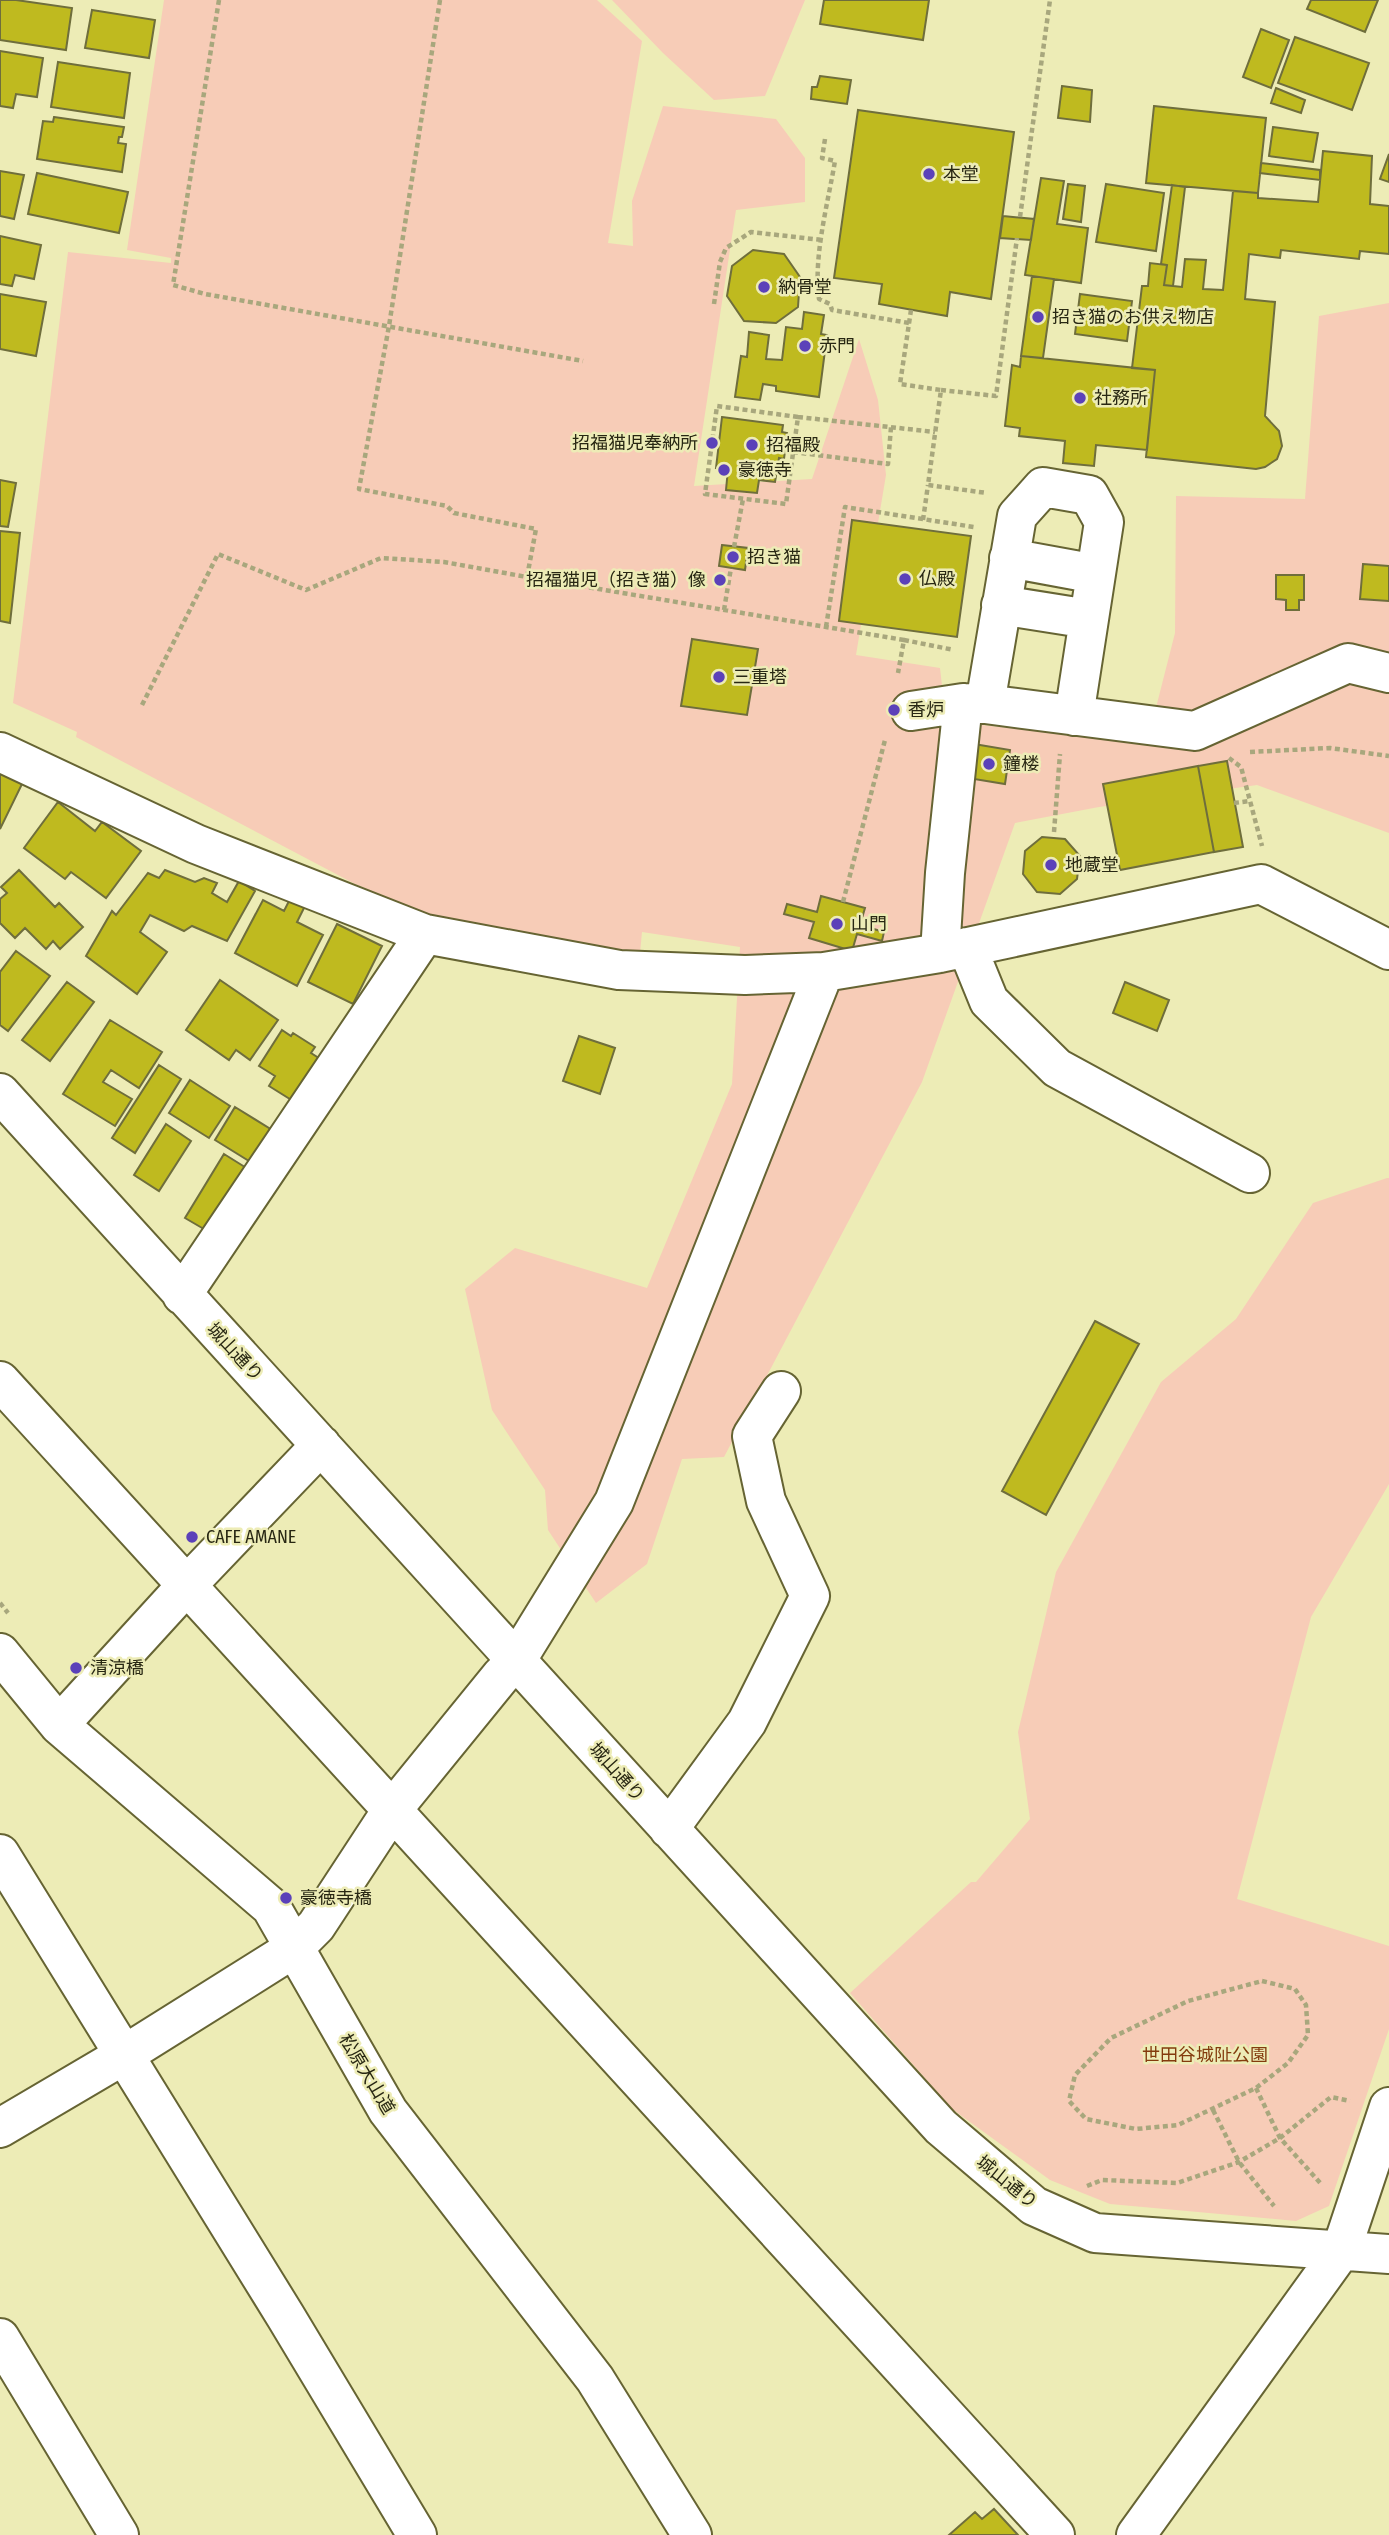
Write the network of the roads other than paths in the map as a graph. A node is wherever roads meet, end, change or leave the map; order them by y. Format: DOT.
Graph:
graph roads {
  1 [pos="1009,558"];
  2 [pos="1096,573"];
  3 [pos="1001,605"];
  4 [pos="1089,619"];
  5 [pos="1389,673"];
  6 [pos="974,703"];
  7 [pos="898,709"];
  8 [pos="1068,716"];
  9 [pos="0,752"];
  10 [pos="425,934"];
  11 [pos="953,950"];
  12 [pos="1389,950"];
  13 [pos="824,972"];
  14 [pos="0,1093"];
  15 [pos="1250,1173"];
  16 [pos="182,1295"];
  17 [pos="0,1381"];
  18 [pos="781,1391"];
  19 [pos="321,1445"];
  20 [pos="186,1586"];
  21 [pos="0,1653"];
  22 [pos="516,1661"];
  23 [pos="59,1726"];
  24 [pos="392,1810"];
  25 [pos="669,1829"];
  26 [pos="0,1854"];
  27 [pos="293,1949"];
  28 [pos="124,2055"];
  29 [pos="1389,2108"];
  30 [pos="0,2128"];
  31 [pos="1341,2251"];
  32 [pos="1389,2254"];
  33 [pos="0,2339"];
  34 [pos="119,2535"];
  35 [pos="417,2535"];
  36 [pos="692,2535"];
  37 [pos="1055,2535"];
  38 [pos="1136,2535"];
  1 -- 2 [label="street"];
  1 -- 2 [label="street"];
  1 -- 3 [label="street"];
  2 -- 4 [label="street"];
  3 -- 4 [label="street"];
  3 -- 6 [label="street"];
  4 -- 8 [label="street"];
  5 -- 8 [label="street"];
  6 -- 7 [label="street"];
  6 -- 8 [label="street"];
  6 -- 11 [label="street"];
  9 -- 10 [label="street"];
  10 -- 13 [label="street"];
  10 -- 16 [label="street"];
  11 -- 12 [label="street"];
  11 -- 13 [label="street"];
  11 -- 15 [label="street"];
  13 -- 22 [label="street"];
  14 -- 16 [label="street, 城山通り"];
  16 -- 19 [label="street, 城山通り"];
  17 -- 20 [label="street"];
  18 -- 25 [label="street"];
  19 -- 20 [label="street"];
  19 -- 22 [label="street, 城山通り"];
  20 -- 23 [label="street"];
  20 -- 24 [label="street"];
  21 -- 23 [label="street, 松原大山道"];
  22 -- 24 [label="street"];
  22 -- 25 [label="street, 城山通り"];
  23 -- 27 [label="street, 松原大山道"];
  24 -- 27 [label="street"];
  24 -- 37 [label="street"];
  25 -- 31 [label="street, 城山通り"];
  26 -- 28 [label="street"];
  27 -- 28 [label="street"];
  27 -- 36 [label="street, 松原大山道"];
  28 -- 30 [label="street"];
  28 -- 35 [label="street"];
  29 -- 31 [label="street"];
  31 -- 32 [label="street, 城山通り"];
  31 -- 38 [label="street"];
  33 -- 34 [label="street"];
}
